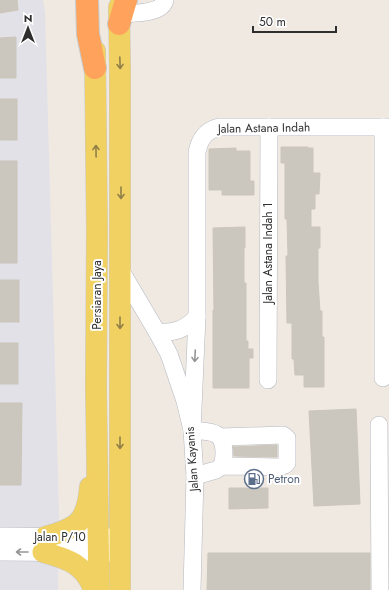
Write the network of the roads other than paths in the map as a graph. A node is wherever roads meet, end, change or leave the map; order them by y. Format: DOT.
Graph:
graph roads {
  1 [pos="87,0"];
  2 [pos="95,0"];
  3 [pos="165,0"];
  4 [pos="122,10"];
  5 [pos="95,68"];
  6 [pos="269,127"];
  7 [pos="386,127"];
  8 [pos="121,271"];
  9 [pos="197,317"];
  10 [pos="157,332"];
  11 [pos="383,378"];
  12 [pos="268,380"];
  13 [pos="96,388"];
  14 [pos="379,425"];
  15 [pos="192,430"];
  16 [pos="220,437"];
  17 [pos="222,466"];
  18 [pos="195,476"];
  19 [pos="0,536"];
  20 [pos="44,544"];
  21 [pos="99,545"];
  22 [pos="120,545"];
  23 [pos="0,552"];
  24 [pos="94,590"];
  25 [pos="99,590"];
  26 [pos="120,590"];
  27 [pos="192,590"];
  28 [pos="380,590"];
  1 -- 5 [label="highway"];
  2 -- 5 [label="main road, Persiaran Jaya"];
  3 -- 4 [label="street"];
  4 -- 8 [label="main road, Persiaran Jaya, one-way"];
  13 -- 5 [label="main road, Persiaran Jaya, one-way"];
  6 -- 7 [label="street, Jalan Astana Indah"];
  6 -- 9 [label="street, Jalan Astana Indah"];
  6 -- 12 [label="street, Jalan Astana Indah 1"];
  7 -- 11 [label="street"];
  8 -- 10 [label="street, Jalan Kayanis"];
  8 -- 22 [label="main road, Persiaran Jaya, one-way"];
  9 -- 10 [label="street"];
  9 -- 15 [label="street, Jalan Astana Indah, one-way"];
  10 -- 15 [label="street, Jalan Kayanis"];
  13 -- 20 [label="main road"];
  13 -- 21 [label="main road, Persiaran Jaya"];
  14 -- 28 [label="street"];
  15 -- 16 [label="street"];
  15 -- 18 [label="street, Jalan Kayanis"];
  16 -- 17 [label="street"];
  16 -- 17 [label="street"];
  17 -- 18 [label="street"];
  18 -- 27 [label="street, Jalan Kayanis"];
  19 -- 20 [label="street, Jalan P/10"];
  20 -- 21 [label="street, Jalan P/10"];
  20 -- 23 [label="street, Jalan P/10, one-way"];
  20 -- 24 [label="main road"];
  21 -- 22 [label="street, Jalan P/10"];
  21 -- 25 [label="main road, Persiaran Jaya"];
  22 -- 26 [label="main road, Persiaran Jaya"];
}
